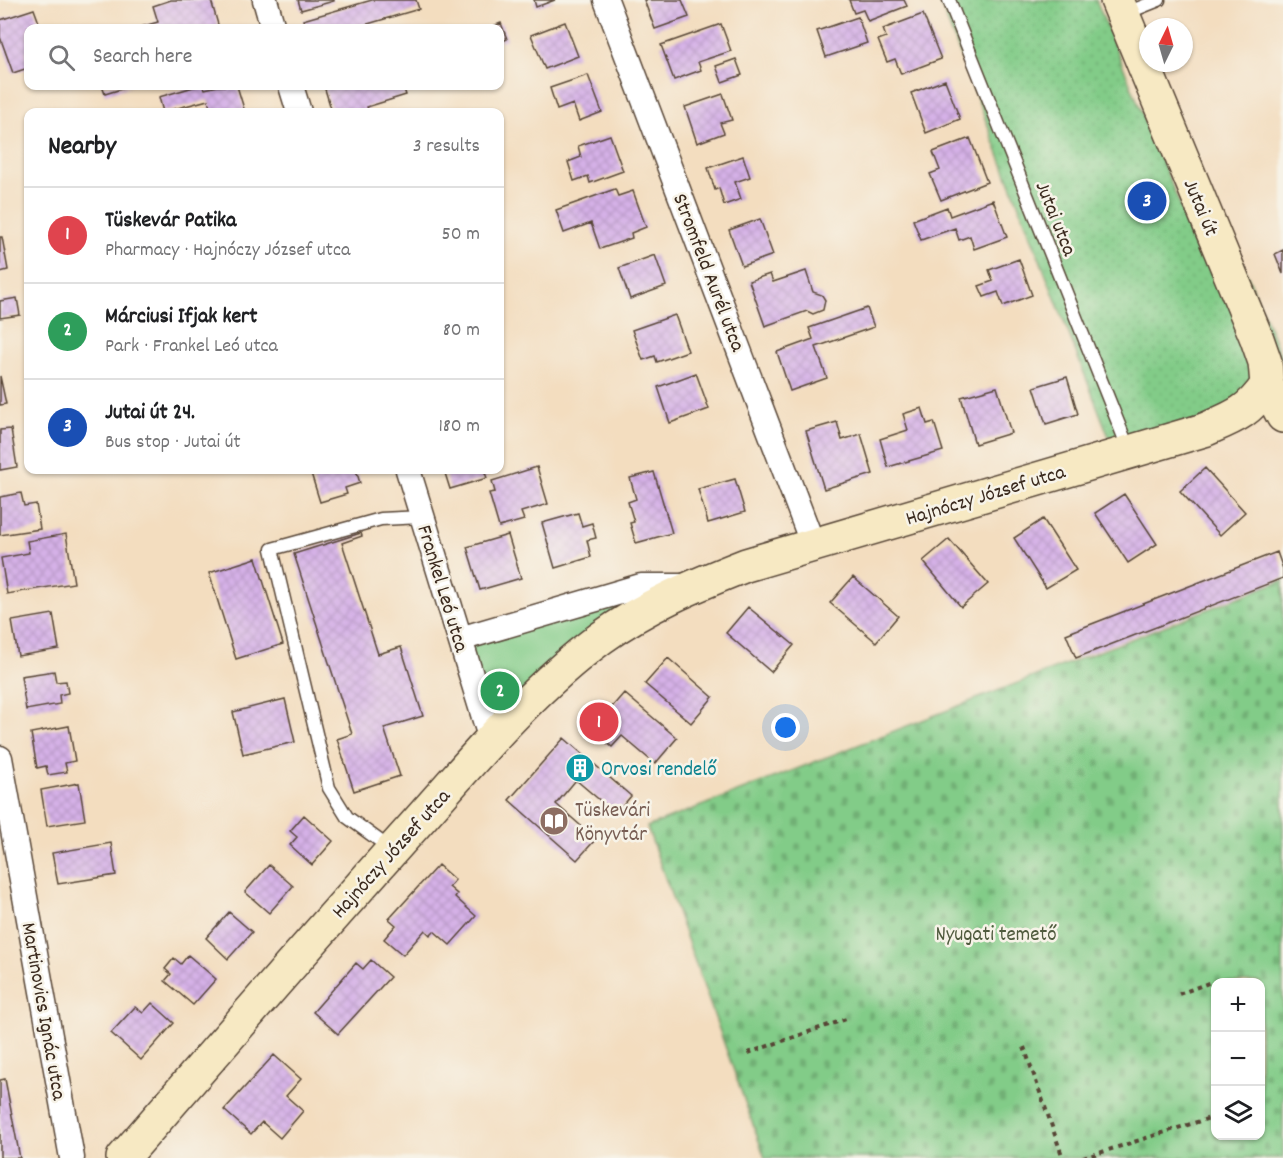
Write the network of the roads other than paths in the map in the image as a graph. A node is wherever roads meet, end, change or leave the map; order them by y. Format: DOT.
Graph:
graph roads {
  1 [pos="265,0"];
  2 [pos="606,0"];
  3 [pos="948,0"];
  4 [pos="1159,0"];
  5 [pos="1120,7"];
  6 [pos="272,24"];
  7 [pos="292,90"];
  8 [pos="298,108"];
  9 [pos="1275,384"];
  10 [pos="1283,416"];
  11 [pos="1130,451"];
  12 [pos="409,474"];
  13 [pos="422,517"];
  14 [pos="813,545"];
  15 [pos="692,586"];
  16 [pos="460,639"];
  17 [pos="491,740"];
  18 [pos="0,758"];
  19 [pos="392,850"];
  20 [pos="72,1158"];
  21 [pos="123,1158"];
  1 -- 6 [label="street"];
  2 -- 14 [label="street, Stromfeld Aurél utca"];
  3 -- 11 [label="lane, Jutai utca"];
  4 -- 5 [label="lane"];
  5 -- 9 [label="main road, Jutai út"];
  7 -- 8 [label="street"];
  9 -- 10 [label="main road, Jutai út"];
  9 -- 11 [label="main road, Hajnóczy József utca"];
  11 -- 14 [label="main road, Hajnóczy József utca"];
  12 -- 13 [label="street, Frankel Leó utca"];
  13 -- 16 [label="street, Frankel Leó utca"];
  13 -- 19 [label="lane"];
  14 -- 15 [label="main road, Hajnóczy József utca"];
  15 -- 16 [label="street, Hajnóczy József utca"];
  15 -- 17 [label="main road, Hajnóczy József utca"];
  16 -- 17 [label="street, Frankel Leó utca"];
  17 -- 19 [label="main road, Hajnóczy József utca"];
  18 -- 20 [label="street, Martinovics Ignác utca"];
  19 -- 21 [label="main road, Hajnóczy József utca"];
}
